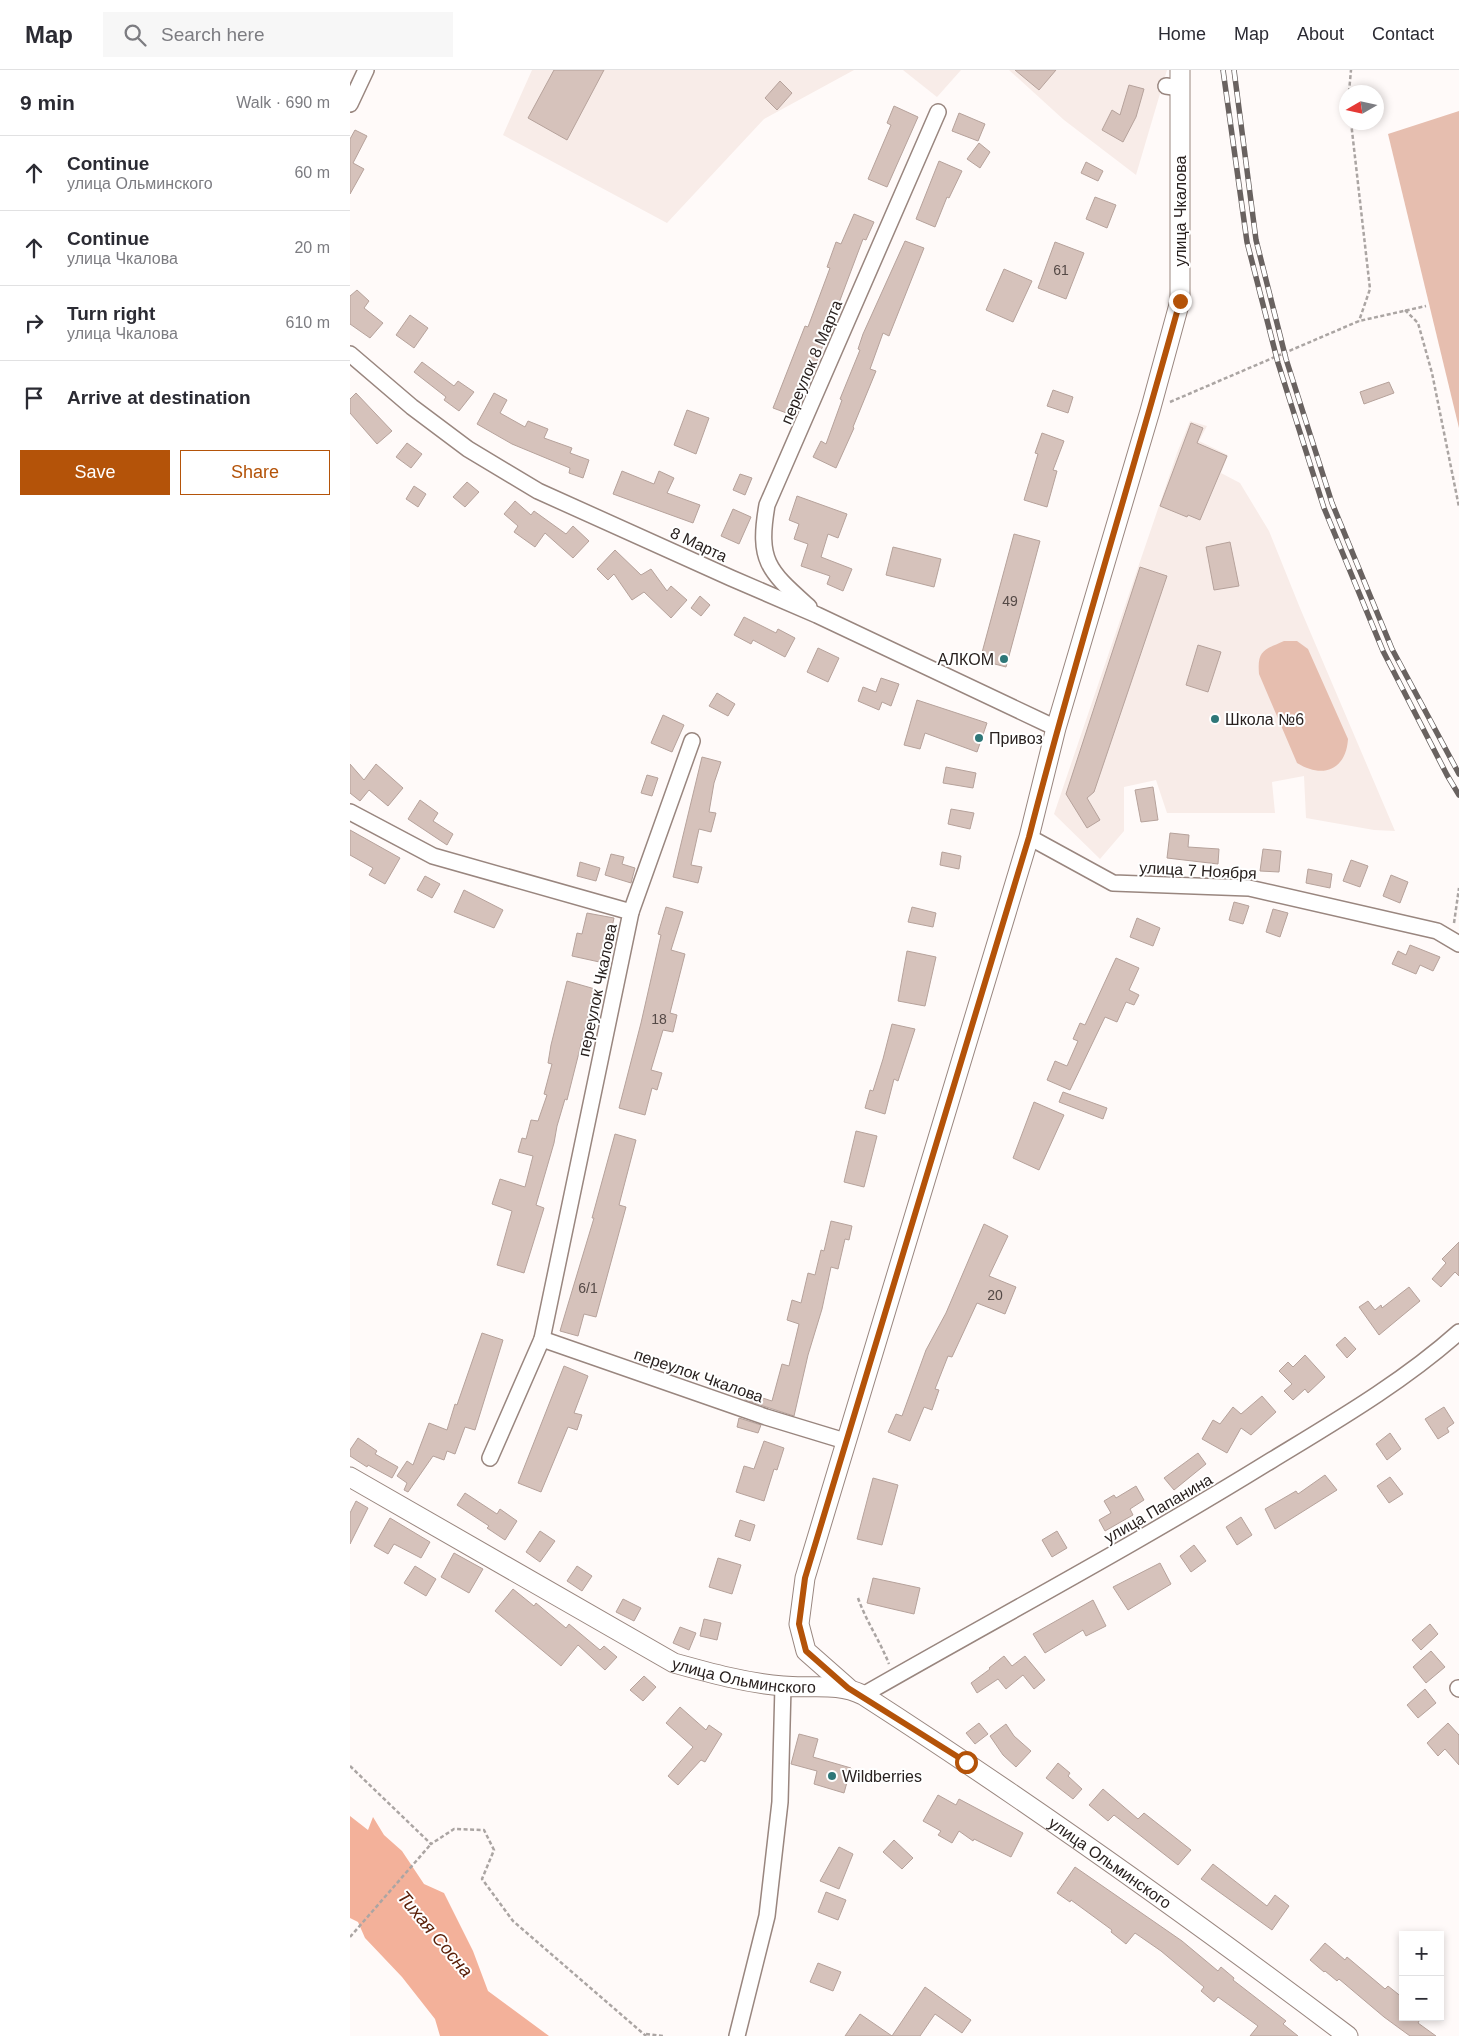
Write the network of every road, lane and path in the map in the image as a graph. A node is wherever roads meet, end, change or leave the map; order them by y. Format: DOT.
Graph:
graph roads {
  1 [pos="366,70"];
  2 [pos="1351,70"];
  3 [pos="1175,81"];
  4 [pos="1350,85"];
  5 [pos="350,104"];
  6 [pos="938,112"];
  7 [pos="1353,130"];
  8 [pos="1426,306"];
  9 [pos="1405,310"];
  10 [pos="1359,321"];
  11 [pos="350,354"];
  12 [pos="1150,411"];
  13 [pos="1459,507"];
  14 [pos="817,615"];
  15 [pos="1056,728"];
  16 [pos="692,741"];
  17 [pos="350,812"];
  18 [pos="1029,837"];
  19 [pos="1459,888"];
  20 [pos="631,912"];
  21 [pos="1455,942"];
  22 [pos="1459,1332"];
  23 [pos="542,1338"];
  24 [pos="845,1441"];
  25 [pos="490,1458"];
  26 [pos="350,1477"];
  27 [pos="858,1598"];
  28 [pos="894,1677"];
  29 [pos="783,1686"];
  30 [pos="855,1692"];
  31 [pos="350,1766"];
  32 [pos="431,1844"];
  33 [pos="350,1936"];
  34 [pos="645,2035"];
  35 [pos="663,2036"];
  36 [pos="737,2036"];
  37 [pos="1348,2036"];
  1 -- 5 [label="street"];
  2 -- 4 [label="path"];
  3 -- 12 [label="street, улица Чкалова"];
  6 -- 14 [label="street, переулок 8 Марта"];
  7 -- 10 [label="path"];
  8 -- 9 [label="path"];
  9 -- 10 [label="path"];
  9 -- 13 [label="path"];
  10 -- 12 [label="path"];
  11 -- 14 [label="street, 8 Марта"];
  12 -- 15 [label="street, улица Чкалова"];
  14 -- 15 [label="street, 8 Марта"];
  15 -- 18 [label="street, улица Чкалова"];
  16 -- 20 [label="street"];
  17 -- 20 [label="street, переулок Чкалова"];
  18 -- 21 [label="street, улица 7 Ноября"];
  18 -- 24 [label="street, улица Чкалова"];
  19 -- 21 [label="path"];
  20 -- 23 [label="street, переулок Чкалова"];
  22 -- 28 [label="street, улица Папанина"];
  23 -- 24 [label="street, переулок Чкалова"];
  23 -- 25 [label="street, переулок Чкалова"];
  24 -- 30 [label="street, улица Чкалова"];
  26 -- 29 [label="street, улица Ольминского"];
  27 -- 28 [label="path"];
  28 -- 30 [label="street, улица Папанина"];
  29 -- 30 [label="street, улица Ольминского"];
  29 -- 36 [label="street"];
  30 -- 37 [label="street, улица Ольминского"];
  31 -- 32 [label="path"];
  32 -- 33 [label="path"];
  32 -- 34 [label="path"];
  34 -- 35 [label="path"];
}
